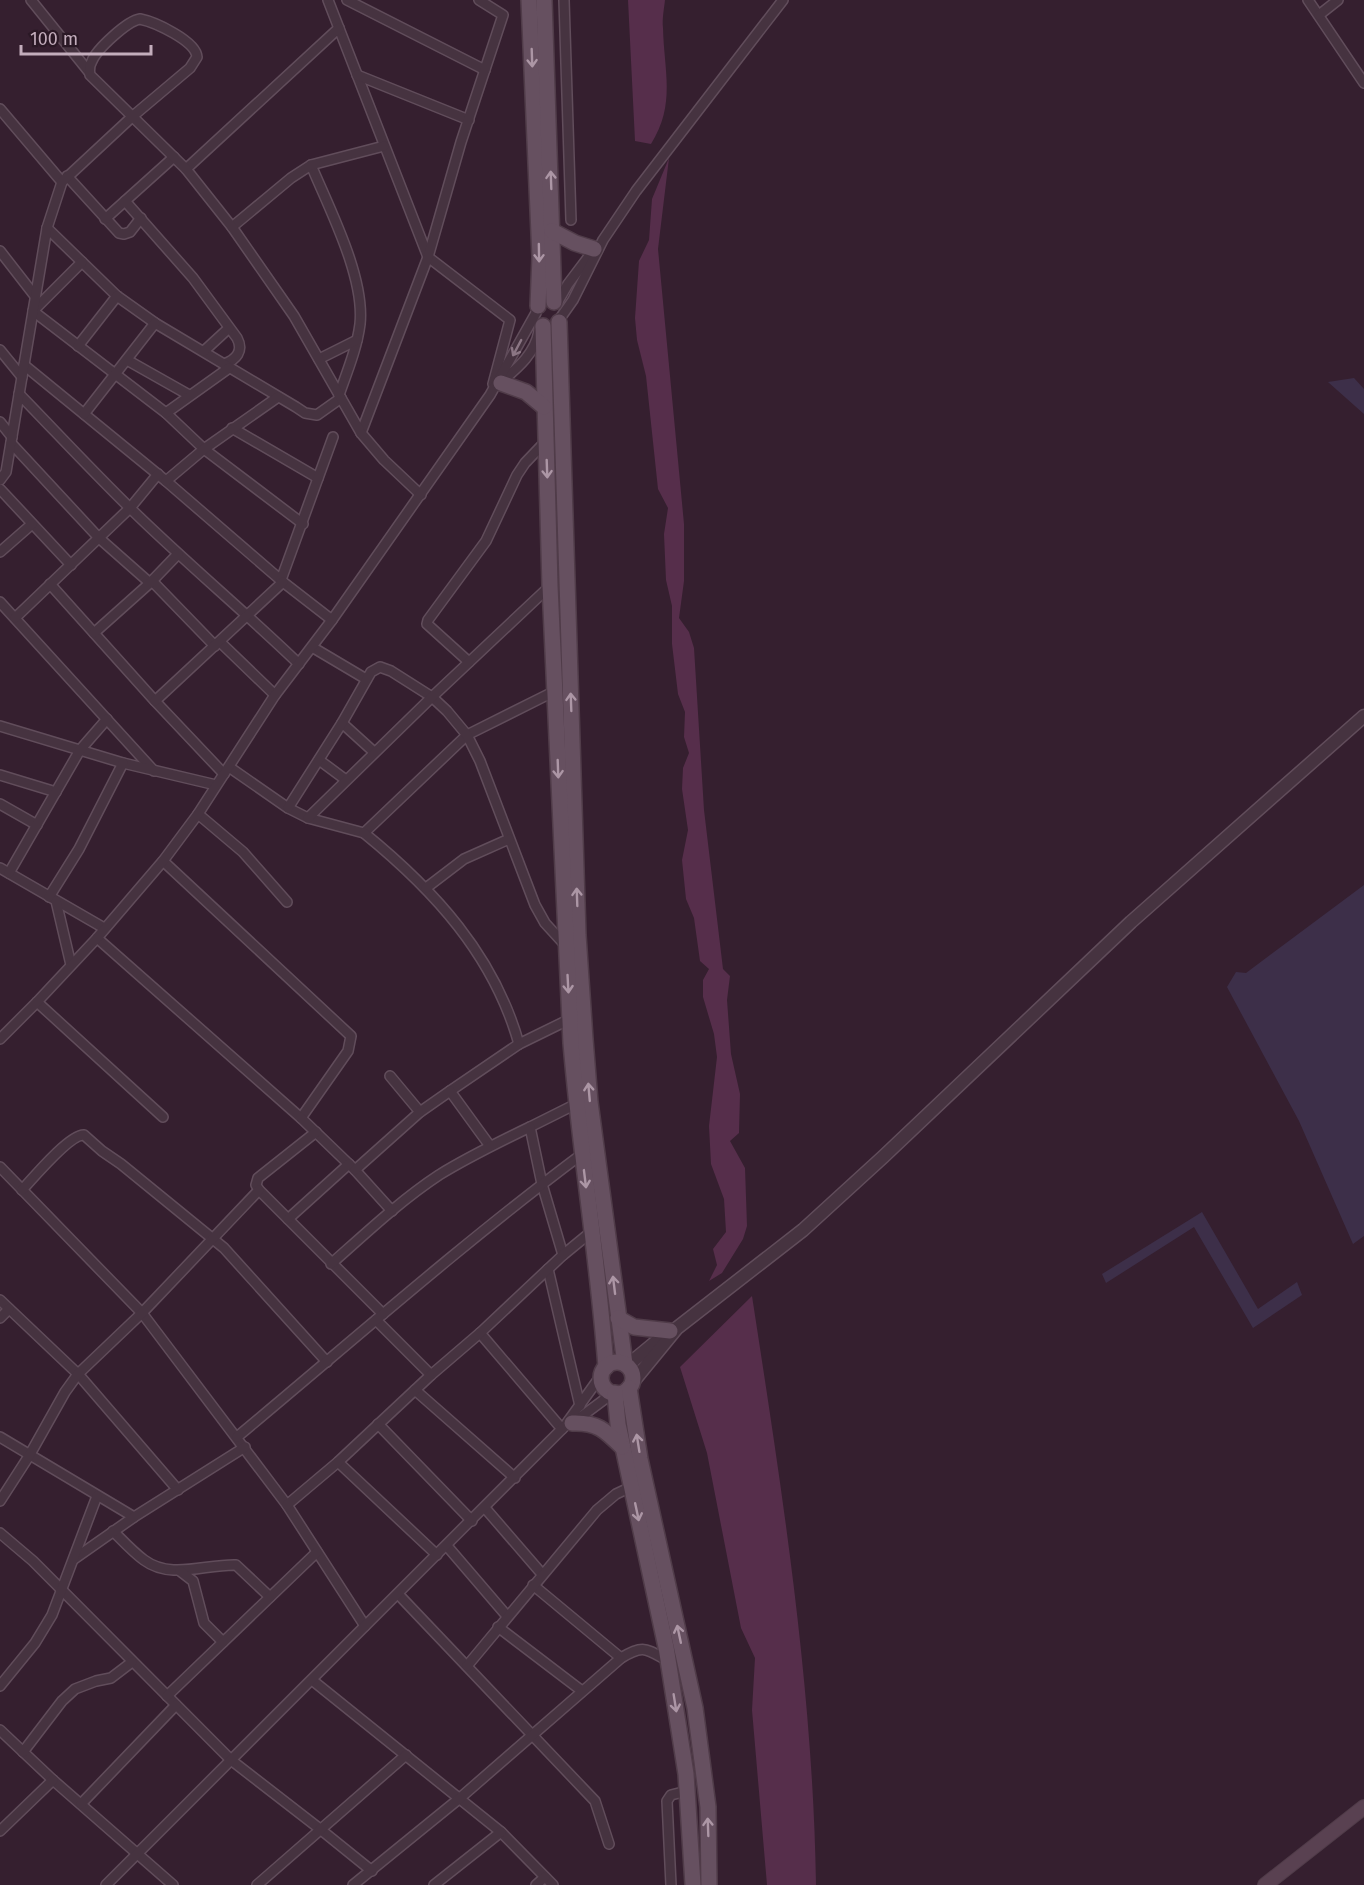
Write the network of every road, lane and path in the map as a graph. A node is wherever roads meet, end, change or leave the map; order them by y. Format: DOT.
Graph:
graph roads {
  1 [pos="31,0"];
  2 [pos="328,0"];
  3 [pos="348,0"];
  4 [pos="479,0"];
  5 [pos="529,0"];
  6 [pos="544,0"];
  7 [pos="564,0"];
  8 [pos="783,0"];
  9 [pos="1308,0"];
  10 [pos="1338,0"];
  11 [pos="1319,15"];
  12 [pos="339,28"];
  13 [pos="485,70"];
  14 [pos="89,72"];
  15 [pos="357,75"];
  16 [pos="1364,83"];
  17 [pos="0,109"];
  18 [pos="133,116"];
  19 [pos="469,120"];
  20 [pos="384,146"];
  21 [pos="174,157"];
  22 [pos="312,165"];
  23 [pos="186,169"];
  24 [pos="64,179"];
  25 [pos="125,201"];
  26 [pos="141,218"];
  27 [pos="105,219"];
  28 [pos="571,220"];
  29 [pos="232,227"];
  30 [pos="47,228"];
  31 [pos="552,231"];
  32 [pos="599,244"];
  33 [pos="0,251"];
  34 [pos="428,257"];
  35 [pos="82,262"];
  36 [pos="35,296"];
  37 [pos="117,296"];
  38 [pos="33,311"];
  39 [pos="558,311"];
  40 [pos="539,317"];
  41 [pos="155,323"];
  42 [pos="229,328"];
  43 [pos="357,340"];
  44 [pos="78,346"];
  45 [pos="0,350"];
  46 [pos="204,351"];
  47 [pos="319,359"];
  48 [pos="127,360"];
  49 [pos="24,365"];
  50 [pos="226,366"];
  51 [pos="116,374"];
  52 [pos="22,377"];
  53 [pos="496,387"];
  54 [pos="19,394"];
  55 [pos="189,395"];
  56 [pos="278,396"];
  57 [pos="340,397"];
  58 [pos="544,407"];
  59 [pos="166,413"];
  60 [pos="84,414"];
  61 [pos="0,422"];
  62 [pos="232,428"];
  63 [pos="361,433"];
  64 [pos="333,436"];
  65 [pos="12,440"];
  66 [pos="546,441"];
  67 [pos="0,446"];
  68 [pos="204,449"];
  69 [pos="9,456"];
  70 [pos="162,478"];
  71 [pos="318,478"];
  72 [pos="0,480"];
  73 [pos="0,489"];
  74 [pos="421,495"];
  75 [pos="130,508"];
  76 [pos="32,524"];
  77 [pos="303,524"];
  78 [pos="99,538"];
  79 [pos="0,552"];
  80 [pos="178,554"];
  81 [pos="71,565"];
  82 [pos="282,581"];
  83 [pos="151,582"];
  84 [pos="51,584"];
  85 [pos="550,586"];
  86 [pos="2,607"];
  87 [pos="249,615"];
  88 [pos="15,618"];
  89 [pos="332,620"];
  90 [pos="93,633"];
  91 [pos="218,644"];
  92 [pos="312,647"];
  93 [pos="469,662"];
  94 [pos="299,664"];
  95 [pos="366,679"];
  96 [pos="555,692"];
  97 [pos="275,695"];
  98 [pos="432,697"];
  99 [pos="154,701"];
  100 [pos="1364,716"];
  101 [pos="107,719"];
  102 [pos="342,723"];
  103 [pos="0,726"];
  104 [pos="467,735"];
  105 [pos="80,750"];
  106 [pos="374,752"];
  107 [pos="319,760"];
  108 [pos="123,763"];
  109 [pos="226,770"];
  110 [pos="154,771"];
  111 [pos="0,775"];
  112 [pos="346,780"];
  113 [pos="216,785"];
  114 [pos="56,792"];
  115 [pos="0,804"];
  116 [pos="288,808"];
  117 [pos="198,814"];
  118 [pos="308,818"];
  119 [pos="37,825"];
  120 [pos="364,834"];
  121 [pos="509,839"];
  122 [pos="163,861"];
  123 [pos="4,870"];
  124 [pos="426,888"];
  125 [pos="52,899"];
  126 [pos="288,902"];
  127 [pos="104,928"];
  128 [pos="97,938"];
  129 [pos="566,946"];
  130 [pos="71,965"];
  131 [pos="37,1002"];
  132 [pos="570,1019"];
  133 [pos="0,1039"];
  134 [pos="519,1044"];
  135 [pos="390,1076"];
  136 [pos="450,1092"];
  137 [pos="576,1104"];
  138 [pos="420,1112"];
  139 [pos="163,1117"];
  140 [pos="301,1118"];
  141 [pos="530,1127"];
  142 [pos="316,1132"];
  143 [pos="490,1146"];
  144 [pos="582,1154"];
  145 [pos="0,1167"];
  146 [pos="352,1167"];
  147 [pos="542,1184"];
  148 [pos="22,1190"];
  149 [pos="259,1190"];
  150 [pos="392,1211"];
  151 [pos="288,1218"];
  152 [pos="591,1232"];
  153 [pos="214,1240"];
  154 [pos="563,1255"];
  155 [pos="331,1264"];
  156 [pos="548,1269"];
  157 [pos="0,1300"];
  158 [pos="9,1309"];
  159 [pos="142,1313"];
  160 [pos="379,1317"];
  161 [pos="0,1318"];
  162 [pos="618,1318"];
  163 [pos="674,1329"];
  164 [pos="480,1333"];
  165 [pos="327,1362"];
  166 [pos="626,1365"];
  167 [pos="604,1371"];
  168 [pos="78,1374"];
  169 [pos="431,1375"];
  170 [pos="622,1389"];
  171 [pos="415,1390"];
  172 [pos="580,1406"];
  173 [pos="378,1424"];
  174 [pos="566,1427"];
  175 [pos="0,1437"];
  176 [pos="237,1437"];
  177 [pos="245,1447"];
  178 [pos="622,1447"];
  179 [pos="29,1456"];
  180 [pos="338,1462"];
  181 [pos="514,1478"];
  182 [pos="631,1487"];
  183 [pos="178,1490"];
  184 [pos="97,1496"];
  185 [pos="0,1501"];
  186 [pos="287,1505"];
  187 [pos="485,1508"];
  188 [pos="134,1517"];
  189 [pos="472,1521"];
  190 [pos="113,1531"];
  191 [pos="0,1533"];
  192 [pos="447,1546"];
  193 [pos="317,1552"];
  194 [pos="437,1556"];
  195 [pos="73,1560"];
  196 [pos="180,1571"];
  197 [pos="542,1574"];
  198 [pos="533,1585"];
  199 [pos="62,1591"];
  200 [pos="398,1594"];
  201 [pos="270,1597"];
  202 [pos="507,1616"];
  203 [pos="365,1626"];
  204 [pos="498,1627"];
  205 [pos="223,1641"];
  206 [pos="621,1658"];
  207 [pos="668,1661"];
  208 [pos="132,1662"];
  209 [pos="467,1666"];
  210 [pos="312,1680"];
  211 [pos="0,1686"];
  212 [pos="582,1691"];
  213 [pos="167,1696"];
  214 [pos="176,1705"];
  215 [pos="0,1730"];
  216 [pos="532,1736"];
  217 [pos="23,1752"];
  218 [pos="406,1755"];
  219 [pos="231,1760"];
  220 [pos="53,1780"];
  221 [pos="687,1791"];
  222 [pos="460,1798"];
  223 [pos="81,1804"];
  224 [pos="1364,1807"];
  225 [pos="320,1828"];
  226 [pos="0,1831"];
  227 [pos="501,1832"];
  228 [pos="609,1844"];
  229 [pos="139,1854"];
  230 [pos="372,1871"];
  231 [pos="545,1877"];
  232 [pos="106,1885"];
  233 [pos="173,1885"];
  234 [pos="257,1885"];
  235 [pos="354,1885"];
  236 [pos="434,1885"];
  237 [pos="536,1885"];
  238 [pos="553,1885"];
  239 [pos="671,1885"];
  240 [pos="693,1885"];
  241 [pos="709,1885"];
  242 [pos="1265,1885"];
  1 -- 14 [label="street"];
  2 -- 12 [label="street"];
  3 -- 13 [label="street"];
  4 -- 13 [label="street"];
  5 -- 40 [label="main road, one-way"];
  31 -- 6 [label="main road, one-way"];
  7 -- 28 [label="street"];
  8 -- 32 [label="street"];
  9 -- 11 [label="street"];
  10 -- 11 [label="street"];
  11 -- 16 [label="street"];
  12 -- 15 [label="street"];
  12 -- 23 [label="street"];
  13 -- 19 [label="street"];
  14 -- 18 [label="street"];
  14 -- 18 [label="street"];
  15 -- 19 [label="street"];
  15 -- 20 [label="street"];
  17 -- 24 [label="street"];
  18 -- 21 [label="street"];
  18 -- 24 [label="street"];
  19 -- 34 [label="street"];
  20 -- 22 [label="street"];
  20 -- 34 [label="street"];
  21 -- 23 [label="street"];
  21 -- 25 [label="street"];
  22 -- 29 [label="street"];
  22 -- 43 [label="street"];
  23 -- 29 [label="street"];
  24 -- 27 [label="street"];
  24 -- 30 [label="street"];
  25 -- 26 [label="street"];
  25 -- 27 [label="street"];
  26 -- 27 [label="street"];
  26 -- 42 [label="street"];
  29 -- 47 [label="street"];
  30 -- 35 [label="street"];
  30 -- 36 [label="street"];
  31 -- 32 [label="main road"];
  31 -- 39 [label="main road"];
  32 -- 39 [label="street"];
  32 -- 39 [label="street"];
  33 -- 36 [label="street"];
  34 -- 53 [label="street"];
  34 -- 63 [label="street"];
  35 -- 37 [label="street"];
  35 -- 38 [label="street"];
  36 -- 38 [label="street"];
  37 -- 41 [label="street"];
  37 -- 44 [label="street"];
  38 -- 44 [label="street"];
  38 -- 49 [label="street"];
  39 -- 40 [label="main road"];
  39 -- 40 [label="main road"];
  162 -- 39 [label="main road, one-way"];
  40 -- 53 [label="street, one-way"];
  40 -- 53 [label="street"];
  40 -- 58 [label="main road"];
  41 -- 46 [label="street"];
  41 -- 48 [label="street"];
  42 -- 46 [label="street"];
  42 -- 50 [label="street"];
  43 -- 47 [label="street"];
  43 -- 57 [label="street"];
  44 -- 51 [label="street"];
  45 -- 52 [label="street"];
  46 -- 50 [label="street"];
  47 -- 57 [label="street"];
  48 -- 51 [label="street"];
  48 -- 55 [label="street"];
  49 -- 52 [label="street"];
  49 -- 60 [label="street"];
  50 -- 55 [label="street"];
  50 -- 56 [label="street"];
  51 -- 59 [label="street"];
  51 -- 60 [label="street"];
  52 -- 54 [label="street"];
  53 -- 58 [label="main road"];
  53 -- 74 [label="street"];
  54 -- 65 [label="street"];
  54 -- 75 [label="street"];
  55 -- 59 [label="street"];
  56 -- 57 [label="street"];
  56 -- 62 [label="street"];
  57 -- 63 [label="street"];
  58 -- 66 [label="main road"];
  59 -- 68 [label="street"];
  60 -- 70 [label="street"];
  61 -- 65 [label="street"];
  62 -- 68 [label="street"];
  62 -- 71 [label="street"];
  63 -- 74 [label="street"];
  64 -- 71 [label="street"];
  65 -- 69 [label="street"];
  65 -- 78 [label="street"];
  66 -- 85 [label="main road, one-way"];
  66 -- 93 [label="street"];
  67 -- 69 [label="street"];
  68 -- 70 [label="street"];
  68 -- 77 [label="street"];
  69 -- 72 [label="street"];
  70 -- 75 [label="street"];
  70 -- 82 [label="street"];
  71 -- 77 [label="street"];
  73 -- 76 [label="street"];
  74 -- 89 [label="street"];
  75 -- 78 [label="street"];
  75 -- 80 [label="street"];
  76 -- 79 [label="street"];
  76 -- 81 [label="street"];
  77 -- 82 [label="street"];
  78 -- 81 [label="street"];
  78 -- 83 [label="street"];
  80 -- 83 [label="street"];
  80 -- 87 [label="street"];
  81 -- 84 [label="street"];
  82 -- 87 [label="street"];
  82 -- 89 [label="street"];
  83 -- 90 [label="street"];
  83 -- 91 [label="street"];
  84 -- 88 [label="street"];
  84 -- 90 [label="street"];
  85 -- 93 [label="street"];
  85 -- 96 [label="main road"];
  86 -- 88 [label="street"];
  87 -- 91 [label="street"];
  87 -- 94 [label="street"];
  88 -- 101 [label="street"];
  89 -- 92 [label="street"];
  90 -- 99 [label="street"];
  91 -- 97 [label="street"];
  91 -- 99 [label="street"];
  92 -- 94 [label="street"];
  92 -- 95 [label="street"];
  93 -- 98 [label="street"];
  94 -- 97 [label="street"];
  95 -- 98 [label="street"];
  95 -- 102 [label="street"];
  96 -- 104 [label="street"];
  96 -- 129 [label="main road, one-way"];
  97 -- 109 [label="street"];
  98 -- 104 [label="street"];
  98 -- 106 [label="street"];
  99 -- 109 [label="street"];
  100 -- 163 [label="street"];
  101 -- 105 [label="street"];
  101 -- 110 [label="street"];
  102 -- 106 [label="street"];
  102 -- 107 [label="street"];
  103 -- 105 [label="street"];
  104 -- 120 [label="street"];
  104 -- 121 [label="street"];
  105 -- 108 [label="street"];
  105 -- 114 [label="street"];
  106 -- 112 [label="street"];
  107 -- 112 [label="street"];
  107 -- 116 [label="street"];
  108 -- 110 [label="street"];
  108 -- 125 [label="street"];
  109 -- 113 [label="street"];
  109 -- 116 [label="street"];
  110 -- 113 [label="street"];
  111 -- 114 [label="street"];
  112 -- 118 [label="street"];
  113 -- 117 [label="street"];
  114 -- 119 [label="street"];
  115 -- 119 [label="street"];
  116 -- 118 [label="street"];
  117 -- 122 [label="street"];
  117 -- 126 [label="street"];
  118 -- 120 [label="street"];
  119 -- 123 [label="street"];
  120 -- 124 [label="street"];
  121 -- 124 [label="street"];
  121 -- 129 [label="street"];
  122 -- 127 [label="street"];
  122 -- 140 [label="street"];
  123 -- 125 [label="street"];
  124 -- 134 [label="street"];
  125 -- 127 [label="street"];
  125 -- 130 [label="street"];
  127 -- 128 [label="street"];
  128 -- 130 [label="street"];
  128 -- 140 [label="street"];
  129 -- 132 [label="main road, one-way"];
  130 -- 131 [label="street"];
  131 -- 133 [label="street"];
  131 -- 139 [label="street"];
  132 -- 134 [label="street"];
  132 -- 137 [label="main road"];
  134 -- 136 [label="street"];
  135 -- 138 [label="street"];
  136 -- 138 [label="street"];
  136 -- 143 [label="street"];
  137 -- 141 [label="street"];
  137 -- 144 [label="main road"];
  138 -- 146 [label="street"];
  140 -- 142 [label="street"];
  141 -- 143 [label="street"];
  141 -- 147 [label="street"];
  142 -- 146 [label="street"];
  142 -- 149 [label="street"];
  143 -- 150 [label="street"];
  144 -- 147 [label="street"];
  144 -- 152 [label="main road, one-way"];
  145 -- 148 [label="street"];
  146 -- 150 [label="street"];
  146 -- 151 [label="street"];
  147 -- 154 [label="street"];
  147 -- 160 [label="street"];
  148 -- 153 [label="street"];
  148 -- 159 [label="street"];
  149 -- 151 [label="street"];
  149 -- 153 [label="street"];
  150 -- 155 [label="street"];
  151 -- 155 [label="street"];
  152 -- 154 [label="street"];
  152 -- 167 [label="main road"];
  153 -- 159 [label="street"];
  153 -- 165 [label="street"];
  154 -- 156 [label="street"];
  155 -- 160 [label="street"];
  156 -- 164 [label="street"];
  156 -- 172 [label="street"];
  157 -- 158 [label="street"];
  158 -- 161 [label="street"];
  158 -- 168 [label="street"];
  159 -- 168 [label="street"];
  159 -- 176 [label="street"];
  160 -- 165 [label="street"];
  160 -- 169 [label="street"];
  162 -- 163 [label="main road"];
  162 -- 166 [label="main road"];
  163 -- 166 [label="street"];
  163 -- 170 [label="street"];
  164 -- 169 [label="street"];
  164 -- 174 [label="street"];
  165 -- 176 [label="street"];
  166 -- 167 [label="main road"];
  166 -- 170 [label="main road"];
  167 -- 170 [label="main road"];
  167 -- 172 [label="street"];
  168 -- 179 [label="street"];
  168 -- 183 [label="street"];
  169 -- 171 [label="street"];
  170 -- 174 [label="street"];
  170 -- 178 [label="main road"];
  241 -- 170 [label="main road, one-way"];
  171 -- 173 [label="street"];
  171 -- 181 [label="street"];
  172 -- 174 [label="street"];
  173 -- 180 [label="street"];
  173 -- 189 [label="street"];
  174 -- 178 [label="main road"];
  174 -- 181 [label="street"];
  175 -- 179 [label="street"];
  176 -- 177 [label="street"];
  177 -- 183 [label="street"];
  177 -- 186 [label="street"];
  178 -- 182 [label="main road"];
  179 -- 184 [label="street"];
  179 -- 185 [label="street"];
  180 -- 186 [label="street"];
  180 -- 194 [label="street"];
  181 -- 187 [label="street"];
  182 -- 197 [label="street"];
  182 -- 207 [label="main road, one-way"];
  183 -- 188 [label="street"];
  184 -- 188 [label="street"];
  184 -- 195 [label="street"];
  186 -- 193 [label="street"];
  187 -- 189 [label="street"];
  187 -- 197 [label="street"];
  188 -- 190 [label="street"];
  189 -- 192 [label="street"];
  190 -- 195 [label="street"];
  190 -- 196 [label="street"];
  191 -- 199 [label="street"];
  192 -- 194 [label="street"];
  192 -- 202 [label="street"];
  193 -- 201 [label="street"];
  193 -- 203 [label="street"];
  194 -- 200 [label="street"];
  195 -- 199 [label="street"];
  196 -- 201 [label="street"];
  196 -- 205 [label="street"];
  197 -- 198 [label="street"];
  198 -- 202 [label="street"];
  198 -- 206 [label="street"];
  199 -- 208 [label="street"];
  199 -- 211 [label="street"];
  200 -- 203 [label="street"];
  200 -- 209 [label="street"];
  201 -- 205 [label="street"];
  202 -- 204 [label="street"];
  203 -- 210 [label="street"];
  204 -- 209 [label="street"];
  204 -- 212 [label="street"];
  205 -- 213 [label="street"];
  206 -- 207 [label="street"];
  206 -- 212 [label="street"];
  207 -- 221 [label="main road, one-way"];
  208 -- 213 [label="street"];
  208 -- 217 [label="street"];
  209 -- 216 [label="street"];
  210 -- 218 [label="street"];
  210 -- 219 [label="street"];
  212 -- 216 [label="street"];
  213 -- 214 [label="street"];
  214 -- 219 [label="street"];
  214 -- 223 [label="street"];
  215 -- 217 [label="street"];
  216 -- 222 [label="street"];
  216 -- 228 [label="street"];
  217 -- 220 [label="street"];
  218 -- 222 [label="street"];
  218 -- 225 [label="street"];
  219 -- 225 [label="street"];
  219 -- 229 [label="street"];
  220 -- 223 [label="street"];
  220 -- 226 [label="street"];
  221 -- 239 [label="street"];
  221 -- 240 [label="main road"];
  222 -- 227 [label="street"];
  222 -- 230 [label="street"];
  223 -- 229 [label="street"];
  224 -- 242 [label="main road"];
  225 -- 230 [label="street"];
  225 -- 234 [label="street"];
  227 -- 231 [label="street"];
  227 -- 236 [label="street"];
  229 -- 232 [label="street"];
  229 -- 233 [label="street"];
  230 -- 235 [label="street"];
  231 -- 237 [label="street"];
  231 -- 238 [label="street"];
}
